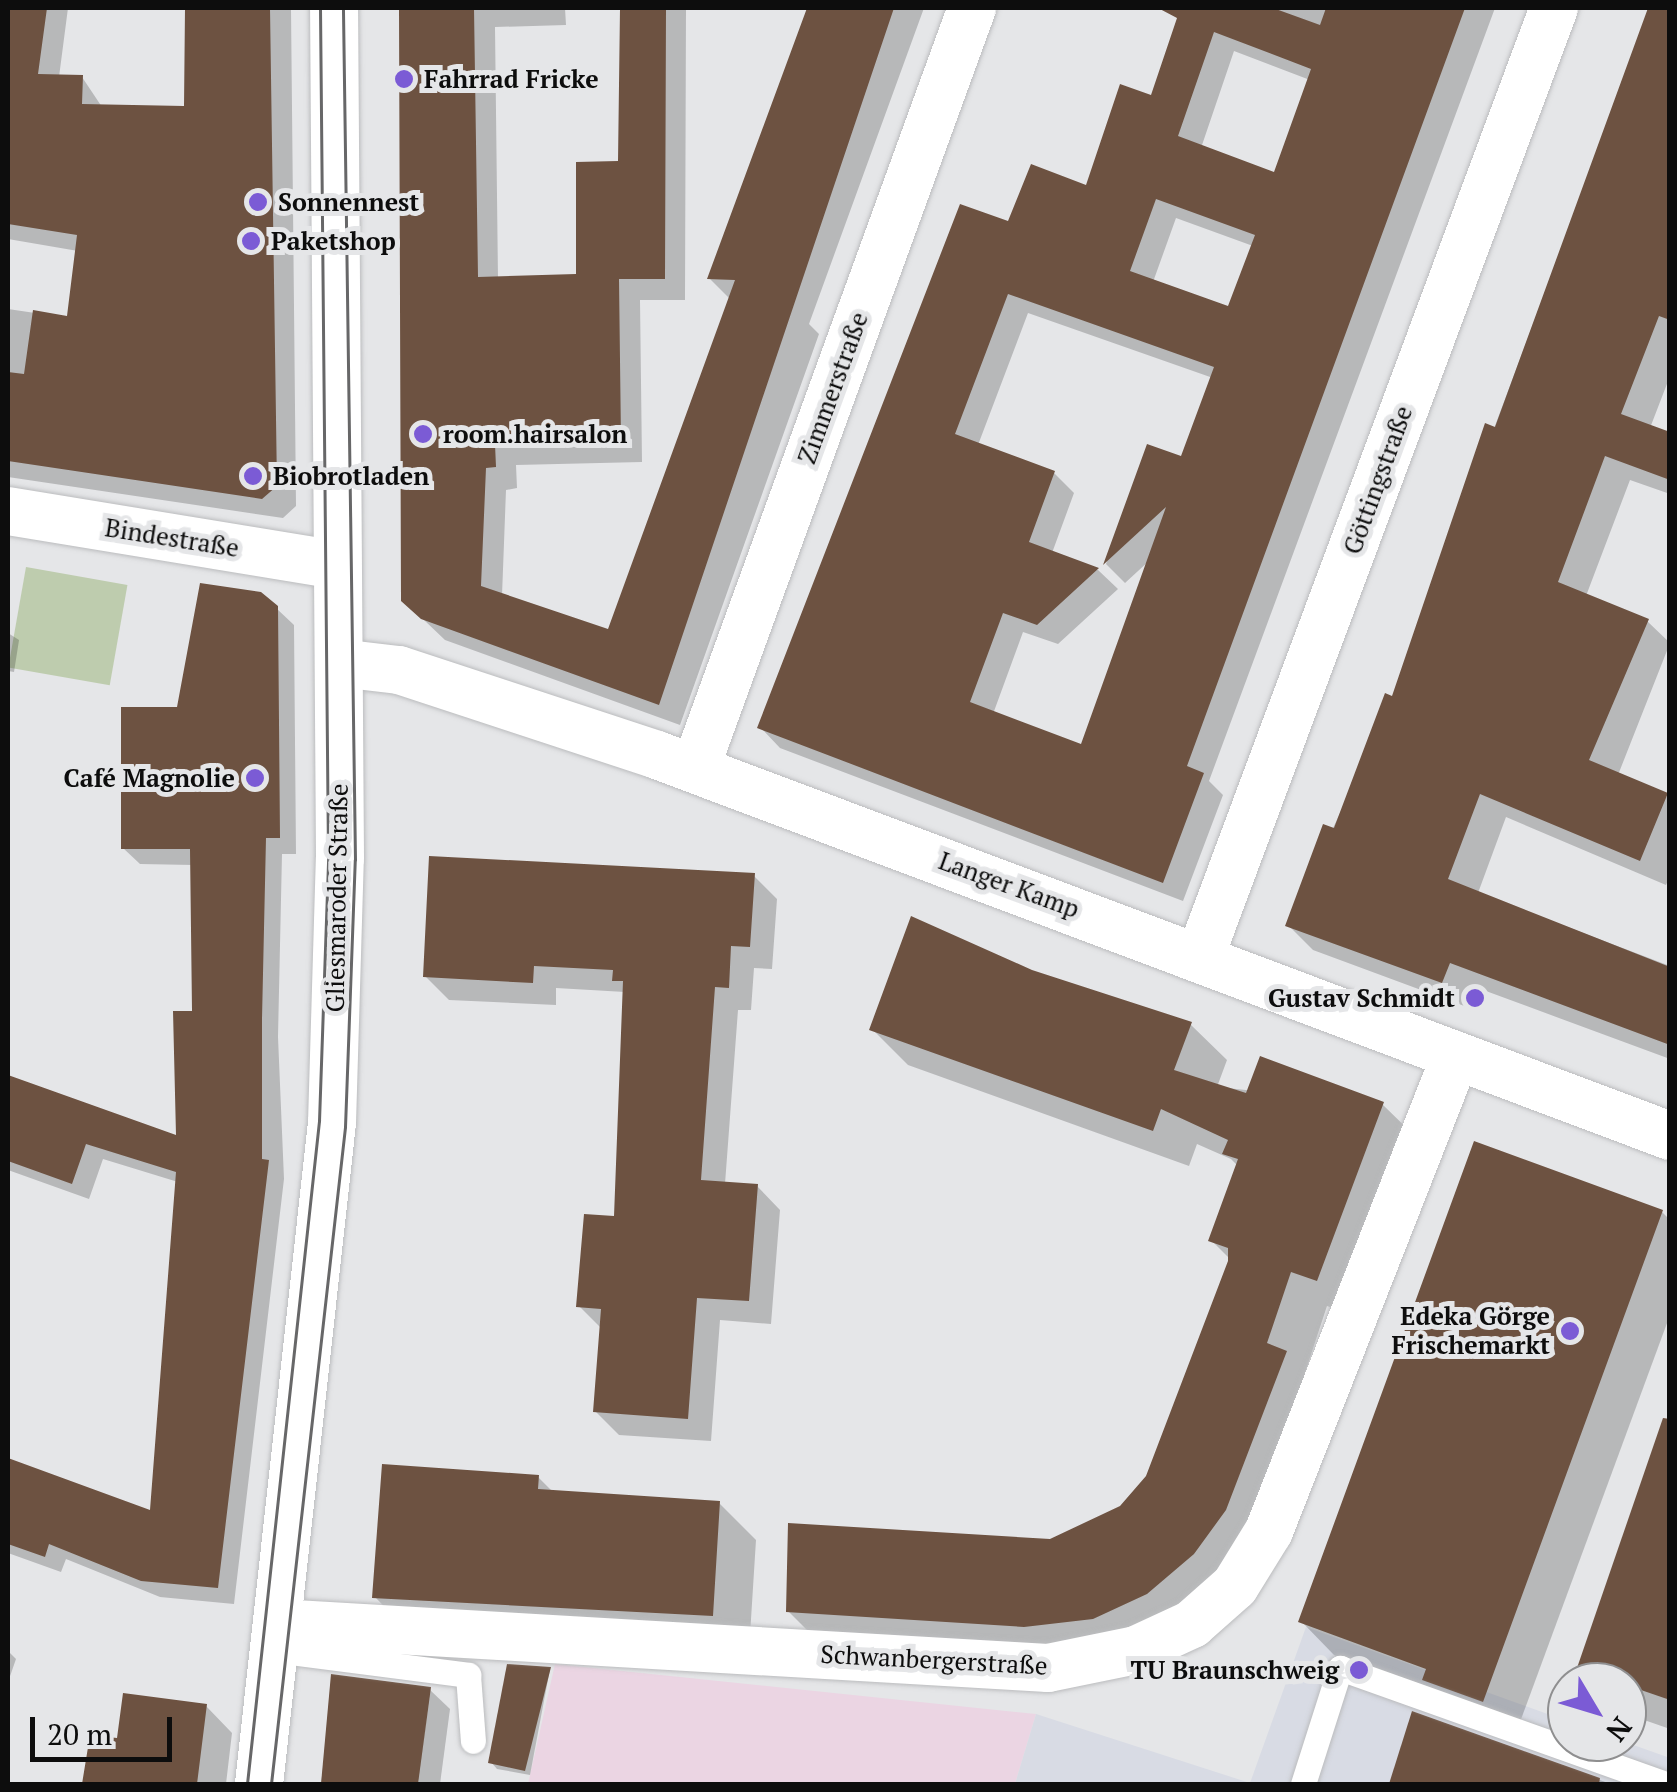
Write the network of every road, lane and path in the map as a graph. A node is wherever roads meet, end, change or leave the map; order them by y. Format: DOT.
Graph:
graph roads {
  1 [pos="334,8"];
  2 [pos="972,8"];
  3 [pos="1554,8"];
  4 [pos="8,511"];
  5 [pos="337,566"];
  6 [pos="338,663"];
  7 [pos="695,769"];
  8 [pos="1202,954"];
  9 [pos="1456,1056"];
  10 [pos="1670,1136"];
  11 [pos="276,1636"];
  12 [pos="473,1740"];
  13 [pos="259,1784"];
  14 [pos="1304,1784"];
  15 [pos="1665,1784"];
  1 -- 5 [label="street, Gliesmaroder Straße"];
  2 -- 7 [label="street, Zimmerstraße"];
  3 -- 8 [label="street, Göttingstraße"];
  4 -- 5 [label="street, Bindestraße"];
  5 -- 6 [label="street, Gliesmaroder Straße"];
  6 -- 7 [label="street, Langer Kamp"];
  6 -- 11 [label="street, Gliesmaroder Straße"];
  7 -- 8 [label="street, Langer Kamp"];
  8 -- 9 [label="street, Langer Kamp"];
  9 -- 10 [label="street, Langer Kamp"];
  9 -- 11 [label="street, Schwanbergerstraße"];
  11 -- 12 [label="lane"];
  11 -- 13 [label="street, Gliesmaroder Straße"];
  14 -- 15 [label="lane"];
}
